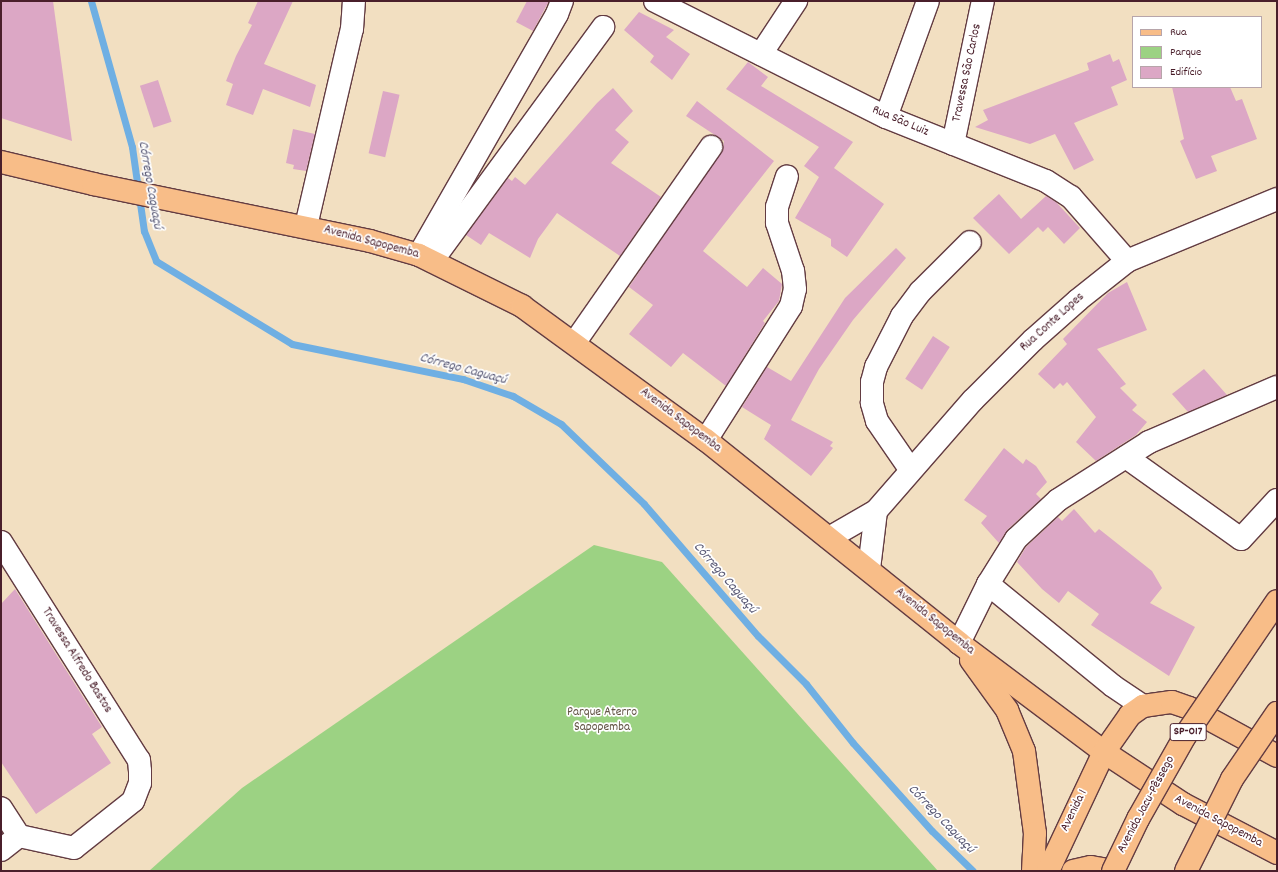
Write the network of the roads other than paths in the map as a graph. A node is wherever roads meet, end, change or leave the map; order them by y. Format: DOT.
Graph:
graph roads {
  1 [pos="354,1"];
  2 [pos="562,1"];
  3 [pos="655,1"];
  4 [pos="796,1"];
  5 [pos="928,1"];
  6 [pos="984,1"];
  7 [pos="604,27"];
  8 [pos="761,54"];
  9 [pos="886,118"];
  10 [pos="953,144"];
  11 [pos="711,146"];
  12 [pos="1,162"];
  13 [pos="787,177"];
  14 [pos="1277,199"];
  15 [pos="306,226"];
  16 [pos="970,242"];
  17 [pos="426,258"];
  18 [pos="1127,261"];
  19 [pos="575,342"];
  20 [pos="1277,387"];
  21 [pos="706,440"];
  22 [pos="1126,457"];
  23 [pos="910,469"];
  24 [pos="1277,500"];
  25 [pos="876,511"];
  26 [pos="829,538"];
  27 [pos="1,542"];
  28 [pos="8,567"];
  29 [pos="869,569"];
  30 [pos="988,584"];
  31 [pos="1277,601"];
  32 [pos="959,642"];
  33 [pos="1143,706"];
  34 [pos="1277,713"];
  35 [pos="1104,752"];
  36 [pos="1277,756"];
  37 [pos="1,808"];
  38 [pos="19,836"];
  39 [pos="1,850"];
  40 [pos="1277,853"];
  41 [pos="1033,871"];
  42 [pos="1048,871"];
  43 [pos="1073,871"];
  44 [pos="1113,871"];
  45 [pos="1186,871"];
  1 -- 15 [label="street"];
  2 -- 17 [label="street"];
  3 -- 8 [label="street, Rua São Luiz"];
  4 -- 8 [label="street"];
  5 -- 9 [label="street"];
  6 -- 10 [label="street, Travessa São Carlos"];
  7 -- 17 [label="street"];
  8 -- 9 [label="street, Rua São Luiz"];
  9 -- 10 [label="street, Rua São Luiz"];
  10 -- 18 [label="street, Rua São Luiz"];
  11 -- 19 [label="street"];
  12 -- 15 [label="main road, Avenida Sapopemba"];
  13 -- 21 [label="street"];
  14 -- 18 [label="street, Rua Conte Lopes"];
  15 -- 17 [label="main road, Avenida Sapopemba"];
  16 -- 23 [label="street"];
  17 -- 19 [label="main road, Avenida Sapopemba"];
  18 -- 23 [label="street, Rua Conte Lopes"];
  19 -- 21 [label="main road, Avenida Sapopemba"];
  20 -- 22 [label="street"];
  21 -- 26 [label="main road, Avenida Sapopemba"];
  22 -- 24 [label="street"];
  22 -- 30 [label="street"];
  23 -- 25 [label="street, Rua Conte Lopes"];
  25 -- 26 [label="street, Rua Conte Lopes"];
  25 -- 29 [label="street"];
  26 -- 29 [label="main road, Avenida Sapopemba"];
  27 -- 28 [label="street, Travessa Alfredo Bastos"];
  28 -- 38 [label="street, Travessa Alfredo Bastos"];
  29 -- 32 [label="main road, Avenida Sapopemba"];
  30 -- 32 [label="street"];
  30 -- 33 [label="street"];
  31 -- 44 [label="main road, Avenida Jacu-Pêssego / SP-017, bridge"];
  32 -- 35 [label="main road, Avenida Sapopemba"];
  32 -- 41 [label="main road"];
  33 -- 35 [label="main road, Avenida 1"];
  33 -- 36 [label="main road"];
  34 -- 45 [label="main road, bridge"];
  35 -- 40 [label="main road, Avenida Sapopemba"];
  35 -- 42 [label="main road, Avenida 1"];
  37 -- 38 [label="street"];
  38 -- 39 [label="street"];
  43 -- 44 [label="main road"];
}
